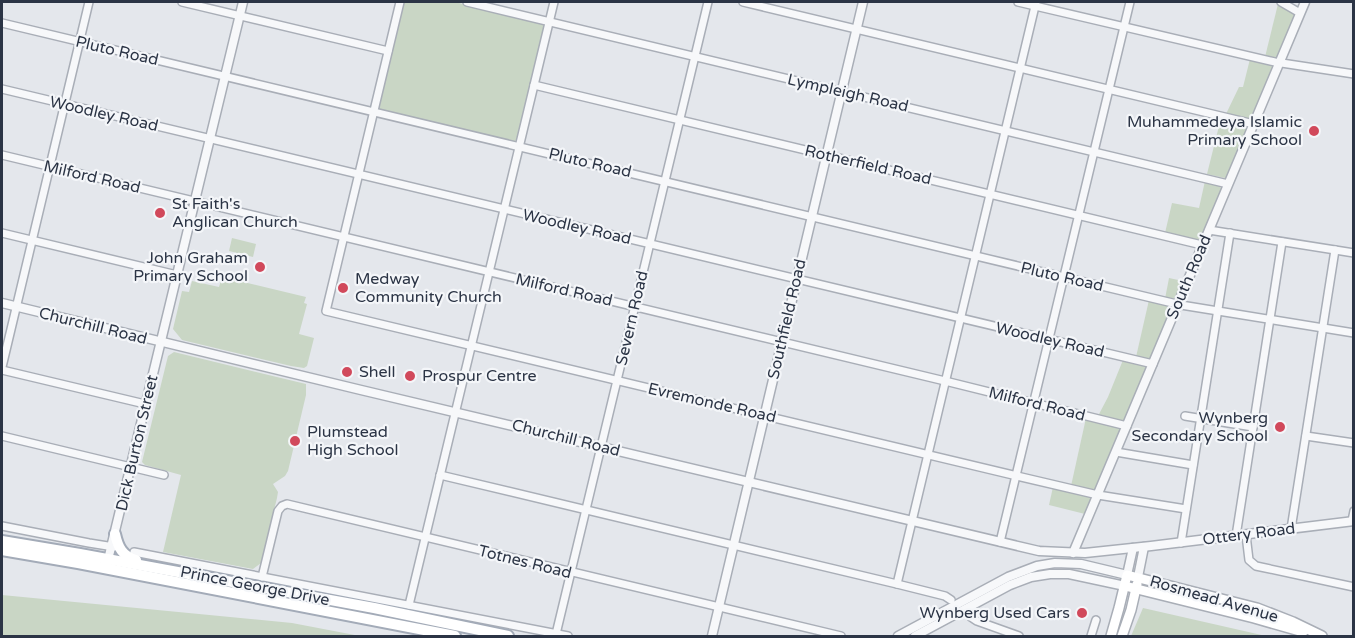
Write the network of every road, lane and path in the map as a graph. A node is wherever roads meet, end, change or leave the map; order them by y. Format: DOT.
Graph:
graph roads {
  1 [pos="88,2"];
  2 [pos="182,2"];
  3 [pos="243,2"];
  4 [pos="400,2"];
  5 [pos="467,2"];
  6 [pos="554,2"];
  7 [pos="708,2"];
  8 [pos="743,2"];
  9 [pos="863,2"];
  10 [pos="1018,2"];
  11 [pos="1130,2"];
  12 [pos="1281,2"];
  13 [pos="1305,2"];
  14 [pos="1035,4"];
  15 [pos="1300,13"];
  16 [pos="239,15"];
  17 [pos="549,21"];
  18 [pos="2,23"];
  19 [pos="1124,27"];
  20 [pos="856,29"];
  21 [pos="79,42"];
  22 [pos="388,51"];
  23 [pos="695,56"];
  24 [pos="1279,63"];
  25 [pos="1020,68"];
  26 [pos="1353,74"];
  27 [pos="225,76"];
  28 [pos="534,86"];
  29 [pos="2,89"];
  30 [pos="1109,89"];
  31 [pos="842,92"];
  32 [pos="64,104"];
  33 [pos="373,112"];
  34 [pos="679,120"];
  35 [pos="1254,124"];
  36 [pos="1005,130"];
  37 [pos="210,139"];
  38 [pos="519,146"];
  39 [pos="1094,152"];
  40 [pos="2,155"];
  41 [pos="826,155"];
  42 [pos="49,167"];
  43 [pos="358,174"];
  44 [pos="665,181"];
  45 [pos="1228,184"];
  46 [pos="990,195"];
  47 [pos="195,201"];
  48 [pos="504,210"];
  49 [pos="812,216"];
  50 [pos="1079,216"];
  51 [pos="1209,230"];
  52 [pos="2,233"];
  53 [pos="1230,233"];
  54 [pos="343,237"];
  55 [pos="32,240"];
  56 [pos="1282,242"];
  57 [pos="650,244"];
  58 [pos="1202,245"];
  59 [pos="1335,250"];
  60 [pos="1353,253"];
  61 [pos="975,256"];
  62 [pos="489,272"];
  63 [pos="177,275"];
  64 [pos="1064,277"];
  65 [pos="796,279"];
  66 [pos="2,303"];
  67 [pos="1178,304"];
  68 [pos="16,307"];
  69 [pos="635,307"];
  70 [pos="1218,311"];
  71 [pos="960,319"];
  72 [pos="1270,320"];
  73 [pos="1323,328"];
  74 [pos="1353,333"];
  75 [pos="1049,339"];
  76 [pos="161,342"];
  77 [pos="782,342"];
  78 [pos="472,345"];
  79 [pos="1153,364"];
  80 [pos="2,368"];
  81 [pos="617,381"];
  82 [pos="945,381"];
  83 [pos="1034,403"];
  84 [pos="145,404"];
  85 [pos="456,412"];
  86 [pos="764,416"];
  87 [pos="1185,416"];
  88 [pos="1201,419"];
  89 [pos="1126,426"];
  90 [pos="1253,427"];
  91 [pos="2,436"];
  92 [pos="1306,436"];
  93 [pos="1353,443"];
  94 [pos="601,447"];
  95 [pos="1116,452"];
  96 [pos="928,455"];
  97 [pos="1193,465"];
  98 [pos="130,467"];
  99 [pos="165,475"];
  100 [pos="440,475"];
  101 [pos="1017,476"];
  102 [pos="748,482"];
  103 [pos="1098,495"];
  104 [pos="586,509"];
  105 [pos="1186,509"];
  106 [pos="1353,511"];
  107 [pos="912,521"];
  108 [pos="1353,521"];
  109 [pos="2,526"];
  110 [pos="1291,529"];
  111 [pos="115,534"];
  112 [pos="1246,535"];
  113 [pos="1236,536"];
  114 [pos="426,537"];
  115 [pos="2,541"];
  116 [pos="1000,542"];
  117 [pos="1180,543"];
  118 [pos="734,545"];
  119 [pos="115,547"];
  120 [pos="1144,547"];
  121 [pos="1133,548"];
  122 [pos="2,550"];
  123 [pos="134,552"];
  124 [pos="1073,553"];
  125 [pos="107,564"];
  126 [pos="178,572"];
  127 [pos="571,573"];
  128 [pos="1127,575"];
  129 [pos="262,577"];
  130 [pos="1138,577"];
  131 [pos="897,584"];
  132 [pos="1125,586"];
  133 [pos="1353,587"];
  134 [pos="1136,588"];
  135 [pos="951,600"];
  136 [pos="409,605"];
  137 [pos="719,607"];
  138 [pos="965,609"];
  139 [pos="1096,620"];
  140 [pos="556,634"];
  141 [pos="455,636"];
  142 [pos="508,636"];
  143 [pos="568,636"];
  144 [pos="712,636"];
  145 [pos="841,636"];
  146 [pos="898,636"];
  147 [pos="915,636"];
  148 [pos="1019,636"];
  149 [pos="1091,636"];
  150 [pos="1111,636"];
  151 [pos="1122,636"];
  152 [pos="1321,636"];
  1 -- 21 [label="street"];
  2 -- 16 [label="street"];
  3 -- 16 [label="street, Dick Burton Street"];
  4 -- 22 [label="street"];
  5 -- 17 [label="street, Lympleigh Road"];
  6 -- 17 [label="street"];
  7 -- 23 [label="street, Severn Road"];
  8 -- 20 [label="street"];
  9 -- 20 [label="street, Southfield Road"];
  10 -- 14 [label="street"];
  11 -- 19 [label="street"];
  12 -- 15 [label="street"];
  13 -- 15 [label="street, South Road"];
  14 -- 19 [label="street"];
  14 -- 25 [label="street"];
  15 -- 24 [label="street, South Road"];
  16 -- 22 [label="street"];
  16 -- 27 [label="street, Dick Burton Street"];
  17 -- 23 [label="street, Lympleigh Road"];
  17 -- 28 [label="street"];
  18 -- 21 [label="street, Pluto Road"];
  19 -- 24 [label="street"];
  19 -- 30 [label="street"];
  20 -- 25 [label="street"];
  20 -- 31 [label="street, Southfield Road"];
  21 -- 27 [label="street, Pluto Road"];
  21 -- 32 [label="street"];
  22 -- 33 [label="street"];
  23 -- 31 [label="street, Lympleigh Road"];
  23 -- 34 [label="street, Severn Road"];
  24 -- 26 [label="street"];
  24 -- 35 [label="street, South Road"];
  25 -- 30 [label="street"];
  25 -- 36 [label="street"];
  27 -- 33 [label="street, Pluto Road"];
  27 -- 37 [label="street, Dick Burton Street"];
  28 -- 34 [label="street, Rotherfield Road"];
  28 -- 38 [label="street"];
  29 -- 32 [label="street, Woodley Road"];
  30 -- 35 [label="street"];
  30 -- 39 [label="street"];
  31 -- 36 [label="street, Lympleigh Road"];
  31 -- 41 [label="street, Southfield Road"];
  32 -- 37 [label="street, Woodley Road"];
  32 -- 42 [label="street"];
  33 -- 38 [label="street, Pluto Road"];
  33 -- 43 [label="street"];
  34 -- 41 [label="street, Rotherfield Road"];
  34 -- 44 [label="street, Severn Road"];
  35 -- 45 [label="street, South Road"];
  36 -- 39 [label="street, Lympleigh Road"];
  36 -- 46 [label="street"];
  37 -- 43 [label="street, Woodley Road"];
  37 -- 47 [label="street, Dick Burton Street"];
  38 -- 44 [label="street, Pluto Road"];
  38 -- 48 [label="street"];
  39 -- 45 [label="street, Lympleigh Road"];
  39 -- 50 [label="street"];
  40 -- 42 [label="street, Milford Road"];
  41 -- 46 [label="street, Rotherfield Road"];
  41 -- 49 [label="street, Southfield Road"];
  42 -- 47 [label="street, Milford Road"];
  42 -- 55 [label="street"];
  43 -- 48 [label="street, Woodley Road"];
  43 -- 54 [label="street"];
  44 -- 49 [label="street, Pluto Road"];
  44 -- 57 [label="street, Severn Road"];
  45 -- 51 [label="street, South Road"];
  46 -- 50 [label="street, Rotherfield Road"];
  46 -- 61 [label="street"];
  47 -- 54 [label="street, Milford Road"];
  47 -- 63 [label="street, Dick Burton Street"];
  48 -- 57 [label="street, Woodley Road"];
  48 -- 62 [label="street"];
  49 -- 61 [label="street, Pluto Road"];
  49 -- 65 [label="street, Southfield Road"];
  50 -- 58 [label="street, Rotherfield Road"];
  50 -- 64 [label="street"];
  51 -- 53 [label="street"];
  51 -- 58 [label="street, South Road"];
  52 -- 55 [label="street"];
  53 -- 56 [label="street"];
  53 -- 70 [label="street"];
  54 -- 62 [label="street, Milford Road"];
  54 -- 78 [label="street, Evremonde Road"];
  55 -- 63 [label="street"];
  55 -- 68 [label="street"];
  56 -- 59 [label="street"];
  56 -- 72 [label="street"];
  57 -- 65 [label="street, Woodley Road"];
  57 -- 69 [label="street, Severn Road"];
  58 -- 67 [label="street, South Road"];
  59 -- 60 [label="street"];
  59 -- 73 [label="street"];
  61 -- 64 [label="street, Pluto Road"];
  61 -- 71 [label="street"];
  62 -- 69 [label="street, Milford Road"];
  62 -- 78 [label="street"];
  63 -- 76 [label="street, Dick Burton Street"];
  64 -- 67 [label="street, Pluto Road"];
  64 -- 75 [label="street"];
  65 -- 71 [label="street, Woodley Road"];
  65 -- 77 [label="street, Southfield Road"];
  66 -- 68 [label="street, Churchill Road"];
  67 -- 70 [label="street, Pluto Road"];
  67 -- 79 [label="street, South Road"];
  68 -- 76 [label="street, Churchill Road"];
  68 -- 80 [label="street"];
  69 -- 77 [label="street, Milford Road"];
  69 -- 81 [label="street, Severn Road"];
  70 -- 72 [label="street, Pluto Road"];
  70 -- 88 [label="street"];
  71 -- 75 [label="street, Woodley Road"];
  71 -- 82 [label="street"];
  72 -- 73 [label="street, Pluto Road"];
  72 -- 90 [label="street"];
  73 -- 74 [label="street, Pluto Road"];
  73 -- 92 [label="street"];
  75 -- 79 [label="street, Woodley Road"];
  75 -- 83 [label="street"];
  76 -- 84 [label="street, Dick Burton Street"];
  76 -- 85 [label="street, Churchill Road"];
  77 -- 82 [label="street, Milford Road"];
  77 -- 86 [label="street, Southfield Road"];
  78 -- 81 [label="street, Evremonde Road"];
  78 -- 85 [label="street"];
  79 -- 89 [label="street, South Road"];
  80 -- 84 [label="street"];
  81 -- 86 [label="street, Evremonde Road"];
  81 -- 94 [label="street, Severn Road"];
  82 -- 83 [label="street, Milford Road"];
  82 -- 96 [label="street"];
  83 -- 89 [label="street, Milford Road"];
  83 -- 101 [label="street"];
  84 -- 98 [label="street, Dick Burton Street"];
  85 -- 94 [label="street, Churchill Road"];
  85 -- 100 [label="street"];
  86 -- 96 [label="street, Evremonde Road"];
  86 -- 102 [label="street, Southfield Road"];
  87 -- 88 [label="street"];
  88 -- 90 [label="street"];
  88 -- 97 [label="street"];
  89 -- 95 [label="street, South Road"];
  90 -- 113 [label="street"];
  91 -- 98 [label="street"];
  92 -- 93 [label="street"];
  92 -- 110 [label="street"];
  94 -- 102 [label="street, Churchill Road"];
  94 -- 104 [label="street, Severn Road"];
  95 -- 97 [label="street"];
  95 -- 103 [label="street, South Road"];
  96 -- 101 [label="street, Evremonde Road"];
  96 -- 107 [label="street"];
  97 -- 105 [label="street"];
  98 -- 99 [label="street"];
  98 -- 111 [label="street, Dick Burton Street"];
  100 -- 104 [label="street"];
  100 -- 114 [label="street"];
  101 -- 103 [label="street, Evremonde Road"];
  101 -- 116 [label="street"];
  102 -- 107 [label="street, Churchill Road"];
  102 -- 118 [label="street, Southfield Road"];
  103 -- 105 [label="street, Evremonde Road"];
  103 -- 124 [label="street, South Road"];
  104 -- 118 [label="street"];
  104 -- 127 [label="street, Severn Road"];
  105 -- 117 [label="street"];
  106 -- 108 [label="street"];
  107 -- 116 [label="street, Churchill Road"];
  107 -- 131 [label="street"];
  108 -- 110 [label="street, Ottery Road"];
  109 -- 119 [label="street"];
  110 -- 112 [label="street, Ottery Road"];
  111 -- 119 [label="main road"];
  112 -- 113 [label="street, Ottery Road"];
  112 -- 133 [label="street"];
  113 -- 117 [label="street, Ottery Road"];
  114 -- 127 [label="street, Totnes Road"];
  114 -- 129 [label="street, Totnes Road"];
  114 -- 136 [label="street"];
  115 -- 125 [label="main road, Prince George Drive"];
  116 -- 124 [label="street, Churchill Road"];
  117 -- 120 [label="street, Ottery Road"];
  118 -- 131 [label="street"];
  118 -- 137 [label="street, Southfield Road"];
  119 -- 125 [label="street"];
  119 -- 126 [label="main road"];
  120 -- 121 [label="street, Ottery Road"];
  120 -- 130 [label="street"];
  121 -- 124 [label="street, Churchill Road"];
  121 -- 128 [label="street"];
  122 -- 125 [label="main road, Prince George Drive"];
  123 -- 129 [label="street"];
  125 -- 126 [label="main road, Prince George Drive"];
  125 -- 141 [label="main road, Prince George Drive"];
  126 -- 142 [label="main road, Prince George Drive"];
  127 -- 137 [label="street, Totnes Road"];
  127 -- 140 [label="street, Severn Road"];
  128 -- 130 [label="main road, Rosmead Avenue"];
  128 -- 132 [label="main road"];
  128 -- 146 [label="street"];
  129 -- 136 [label="street"];
  130 -- 134 [label="main road"];
  130 -- 152 [label="main road, Rosmead Avenue"];
  131 -- 135 [label="street"];
  132 -- 134 [label="main road, Rosmead Avenue"];
  132 -- 138 [label="street"];
  132 -- 150 [label="main road"];
  134 -- 151 [label="main road"];
  134 -- 152 [label="main road, Rosmead Avenue"];
  136 -- 140 [label="street"];
  137 -- 144 [label="street, Southfield Road"];
  137 -- 145 [label="street, Totnes Road"];
  138 -- 147 [label="street"];
  138 -- 148 [label="street"];
  139 -- 149 [label="street"];
  140 -- 143 [label="street"];
}
